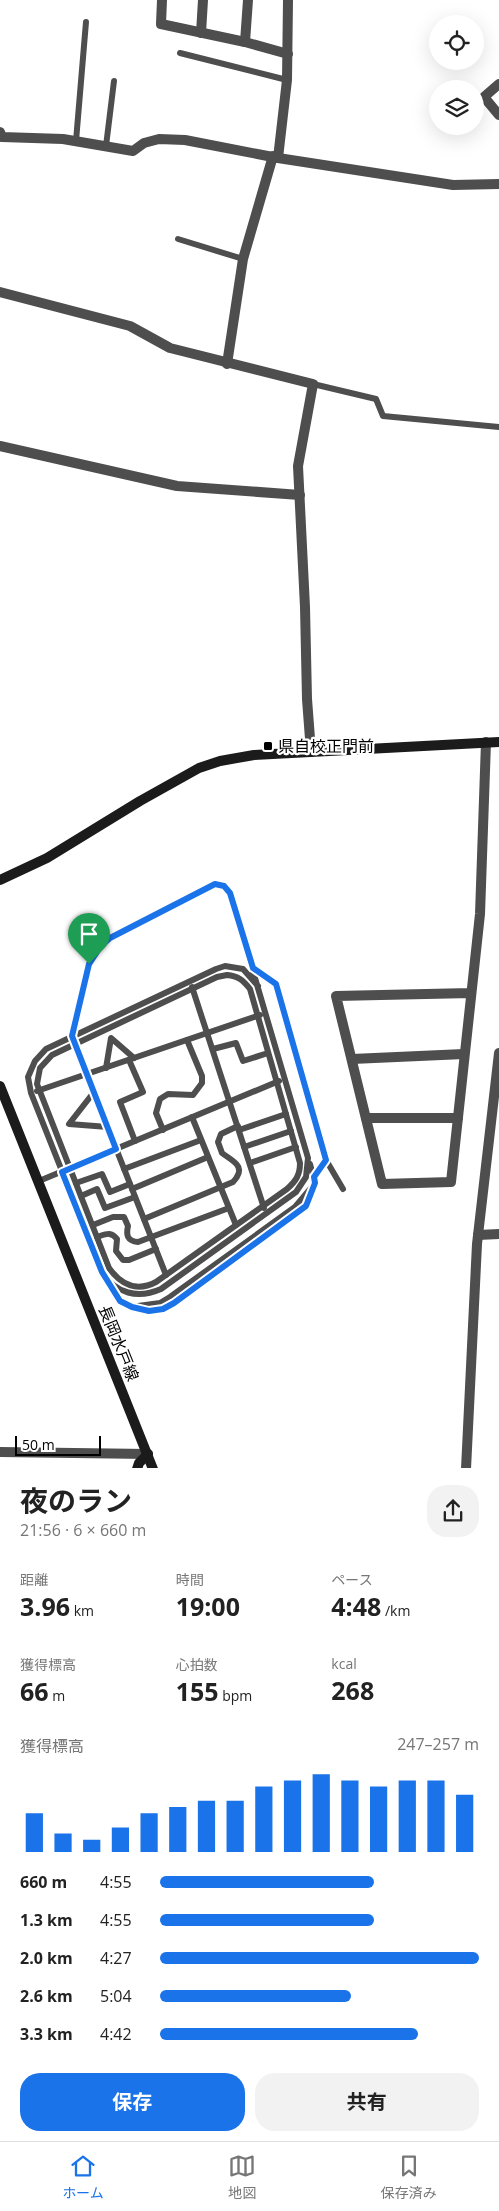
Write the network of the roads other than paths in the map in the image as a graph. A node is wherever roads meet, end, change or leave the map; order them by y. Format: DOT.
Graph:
graph roads {
  1 [pos="162,0"];
  2 [pos="203,0"];
  3 [pos="248,0"];
  4 [pos="288,0"];
  5 [pos="86,22"];
  6 [pos="201,33"];
  7 [pos="245,42"];
  8 [pos="180,53"];
  9 [pos="288,54"];
  10 [pos="287,80"];
  11 [pos="114,81"];
  12 [pos="499,84"];
  13 [pos="499,115"];
  14 [pos="0,132"];
  15 [pos="76,141"];
  16 [pos="106,146"];
  17 [pos="275,157"];
  18 [pos="499,184"];
  19 [pos="178,240"];
  20 [pos="243,259"];
  21 [pos="0,292"];
  22 [pos="227,364"];
  23 [pos="314,384"];
  24 [pos="499,427"];
  25 [pos="0,446"];
  26 [pos="300,496"];
  27 [pos="486,742"];
  28 [pos="499,742"];
  29 [pos="311,752"];
  30 [pos="0,880"];
  31 [pos="253,968"];
  32 [pos="190,981"];
  33 [pos="258,986"];
  34 [pos="193,989"];
  35 [pos="471,993"];
  36 [pos="266,1013"];
  37 [pos="258,1016"];
  38 [pos="207,1033"];
  39 [pos="72,1036"];
  40 [pos="187,1040"];
  41 [pos="75,1044"];
  42 [pos="213,1049"];
  43 [pos="268,1053"];
  44 [pos="464,1054"];
  45 [pos="499,1054"];
  46 [pos="131,1059"];
  47 [pos="352,1059"];
  48 [pos="106,1068"];
  49 [pos="87,1074"];
  50 [pos="284,1079"];
  51 [pos="277,1082"];
  52 [pos="0,1086"];
  53 [pos="40,1090"];
  54 [pos="94,1092"];
  55 [pos="32,1093"];
  56 [pos="230,1102"];
  57 [pos="286,1114"];
  58 [pos="192,1117"];
  59 [pos="366,1118"];
  60 [pos="458,1118"];
  61 [pos="108,1127"];
  62 [pos="238,1128"];
  63 [pos="163,1130"];
  64 [pos="291,1131"];
  65 [pos="201,1140"];
  66 [pos="135,1141"];
  67 [pos="244,1146"];
  68 [pos="296,1147"];
  69 [pos="116,1149"];
  70 [pos="208,1157"];
  71 [pos="308,1158"];
  72 [pos="326,1160"];
  73 [pos="250,1164"];
  74 [pos="70,1168"];
  75 [pos="124,1169"];
  76 [pos="62,1172"];
  77 [pos="314,1180"];
  78 [pos="39,1181"];
  79 [pos="76,1183"];
  80 [pos="131,1186"];
  81 [pos="221,1188"];
  82 [pos="343,1189"];
  83 [pos="81,1196"];
  84 [pos="135,1197"];
  85 [pos="264,1205"];
  86 [pos="229,1208"];
  87 [pos="266,1214"];
  88 [pos="144,1218"];
  89 [pos="92,1225"];
  90 [pos="236,1225"];
  91 [pos="499,1234"];
  92 [pos="478,1235"];
  93 [pos="97,1237"];
  94 [pos="151,1237"];
  95 [pos="156,1249"];
  96 [pos="166,1274"];
  97 [pos="112,1285"];
  98 [pos="0,1452"];
  99 [pos="148,1454"];
  100 [pos="137,1468"];
  101 [pos="153,1468"];
  102 [pos="466,1468"];
  1 -- 6 [label="street"];
  2 -- 6 [label="street"];
  3 -- 7 [label="street"];
  4 -- 9 [label="street"];
  5 -- 15 [label="lane"];
  6 -- 7 [label="street"];
  7 -- 9 [label="street"];
  8 -- 10 [label="lane"];
  9 -- 10 [label="street"];
  10 -- 17 [label="street"];
  11 -- 16 [label="lane"];
  12 -- 13 [label="street"];
  14 -- 15 [label="street"];
  15 -- 16 [label="street"];
  16 -- 17 [label="street"];
  17 -- 18 [label="street"];
  17 -- 20 [label="street"];
  19 -- 20 [label="lane"];
  20 -- 22 [label="street"];
  21 -- 22 [label="street"];
  22 -- 23 [label="street"];
  23 -- 24 [label="lane"];
  23 -- 26 [label="street"];
  25 -- 26 [label="street"];
  26 -- 29 [label="street"];
  27 -- 28 [label="street"];
  27 -- 29 [label="street"];
  27 -- 35 [label="street"];
  29 -- 30 [label="street"];
  31 -- 33 [label="lane"];
  31 -- 39 [label="lane"];
  31 -- 72 [label="lane"];
  32 -- 33 [label="lane"];
  32 -- 34 [label="lane"];
  32 -- 39 [label="lane"];
  33 -- 36 [label="lane"];
  34 -- 37 [label="lane"];
  34 -- 38 [label="lane"];
  34 -- 41 [label="lane"];
  35 -- 44 [label="street"];
  35 -- 47 [label="street"];
  36 -- 37 [label="lane"];
  36 -- 50 [label="lane"];
  37 -- 38 [label="lane"];
  37 -- 43 [label="lane"];
  38 -- 40 [label="lane"];
  38 -- 42 [label="lane"];
  39 -- 41 [label="lane"];
  39 -- 55 [label="lane"];
  40 -- 46 [label="lane"];
  40 -- 63 [label="lane"];
  41 -- 49 [label="lane"];
  41 -- 53 [label="lane"];
  42 -- 43 [label="lane"];
  42 -- 56 [label="lane"];
  43 -- 51 [label="lane"];
  44 -- 47 [label="street"];
  44 -- 60 [label="street"];
  45 -- 92 [label="street"];
  46 -- 48 [label="lane"];
  46 -- 48 [label="lane"];
  46 -- 66 [label="lane"];
  47 -- 59 [label="street"];
  48 -- 49 [label="lane"];
  49 -- 53 [label="lane"];
  49 -- 54 [label="lane"];
  50 -- 51 [label="lane"];
  50 -- 71 [label="lane"];
  51 -- 56 [label="lane"];
  51 -- 57 [label="lane"];
  52 -- 78 [label="street, 長岡水戸線"];
  53 -- 55 [label="lane"];
  53 -- 74 [label="lane"];
  54 -- 61 [label="lane"];
  54 -- 61 [label="lane"];
  55 -- 76 [label="lane"];
  56 -- 58 [label="lane"];
  56 -- 62 [label="lane"];
  57 -- 62 [label="lane"];
  57 -- 64 [label="lane"];
  58 -- 63 [label="lane"];
  58 -- 65 [label="lane"];
  59 -- 60 [label="street"];
  59 -- 60 [label="street"];
  61 -- 69 [label="lane"];
  62 -- 67 [label="lane"];
  62 -- 81 [label="lane"];
  63 -- 66 [label="lane"];
  64 -- 67 [label="lane"];
  64 -- 68 [label="lane"];
  65 -- 70 [label="lane"];
  65 -- 75 [label="lane"];
  66 -- 69 [label="lane"];
  67 -- 73 [label="lane"];
  68 -- 73 [label="lane"];
  68 -- 85 [label="lane"];
  69 -- 74 [label="lane"];
  69 -- 75 [label="lane"];
  70 -- 80 [label="lane"];
  70 -- 81 [label="lane"];
  71 -- 77 [label="lane"];
  71 -- 87 [label="lane"];
  72 -- 77 [label="lane"];
  72 -- 82 [label="lane"];
  73 -- 85 [label="lane"];
  74 -- 76 [label="lane"];
  74 -- 79 [label="lane"];
  75 -- 80 [label="lane"];
  76 -- 78 [label="lane"];
  76 -- 97 [label="lane"];
  77 -- 97 [label="lane"];
  78 -- 99 [label="street, 長岡水戸線"];
  79 -- 80 [label="lane"];
  79 -- 83 [label="lane"];
  80 -- 84 [label="lane"];
  81 -- 86 [label="lane"];
  81 -- 88 [label="lane"];
  83 -- 84 [label="lane"];
  83 -- 89 [label="lane"];
  84 -- 88 [label="lane"];
  85 -- 87 [label="lane"];
  85 -- 90 [label="lane"];
  86 -- 90 [label="lane"];
  86 -- 94 [label="lane"];
  87 -- 97 [label="lane"];
  88 -- 94 [label="lane"];
  89 -- 93 [label="lane"];
  89 -- 94 [label="lane"];
  90 -- 96 [label="lane"];
  91 -- 92 [label="street"];
  92 -- 102 [label="street"];
  93 -- 95 [label="lane"];
  93 -- 96 [label="lane"];
  94 -- 95 [label="lane"];
  95 -- 96 [label="lane"];
  98 -- 99 [label="street"];
  99 -- 100 [label="street"];
  99 -- 101 [label="street, 長岡水戸線"];
}
